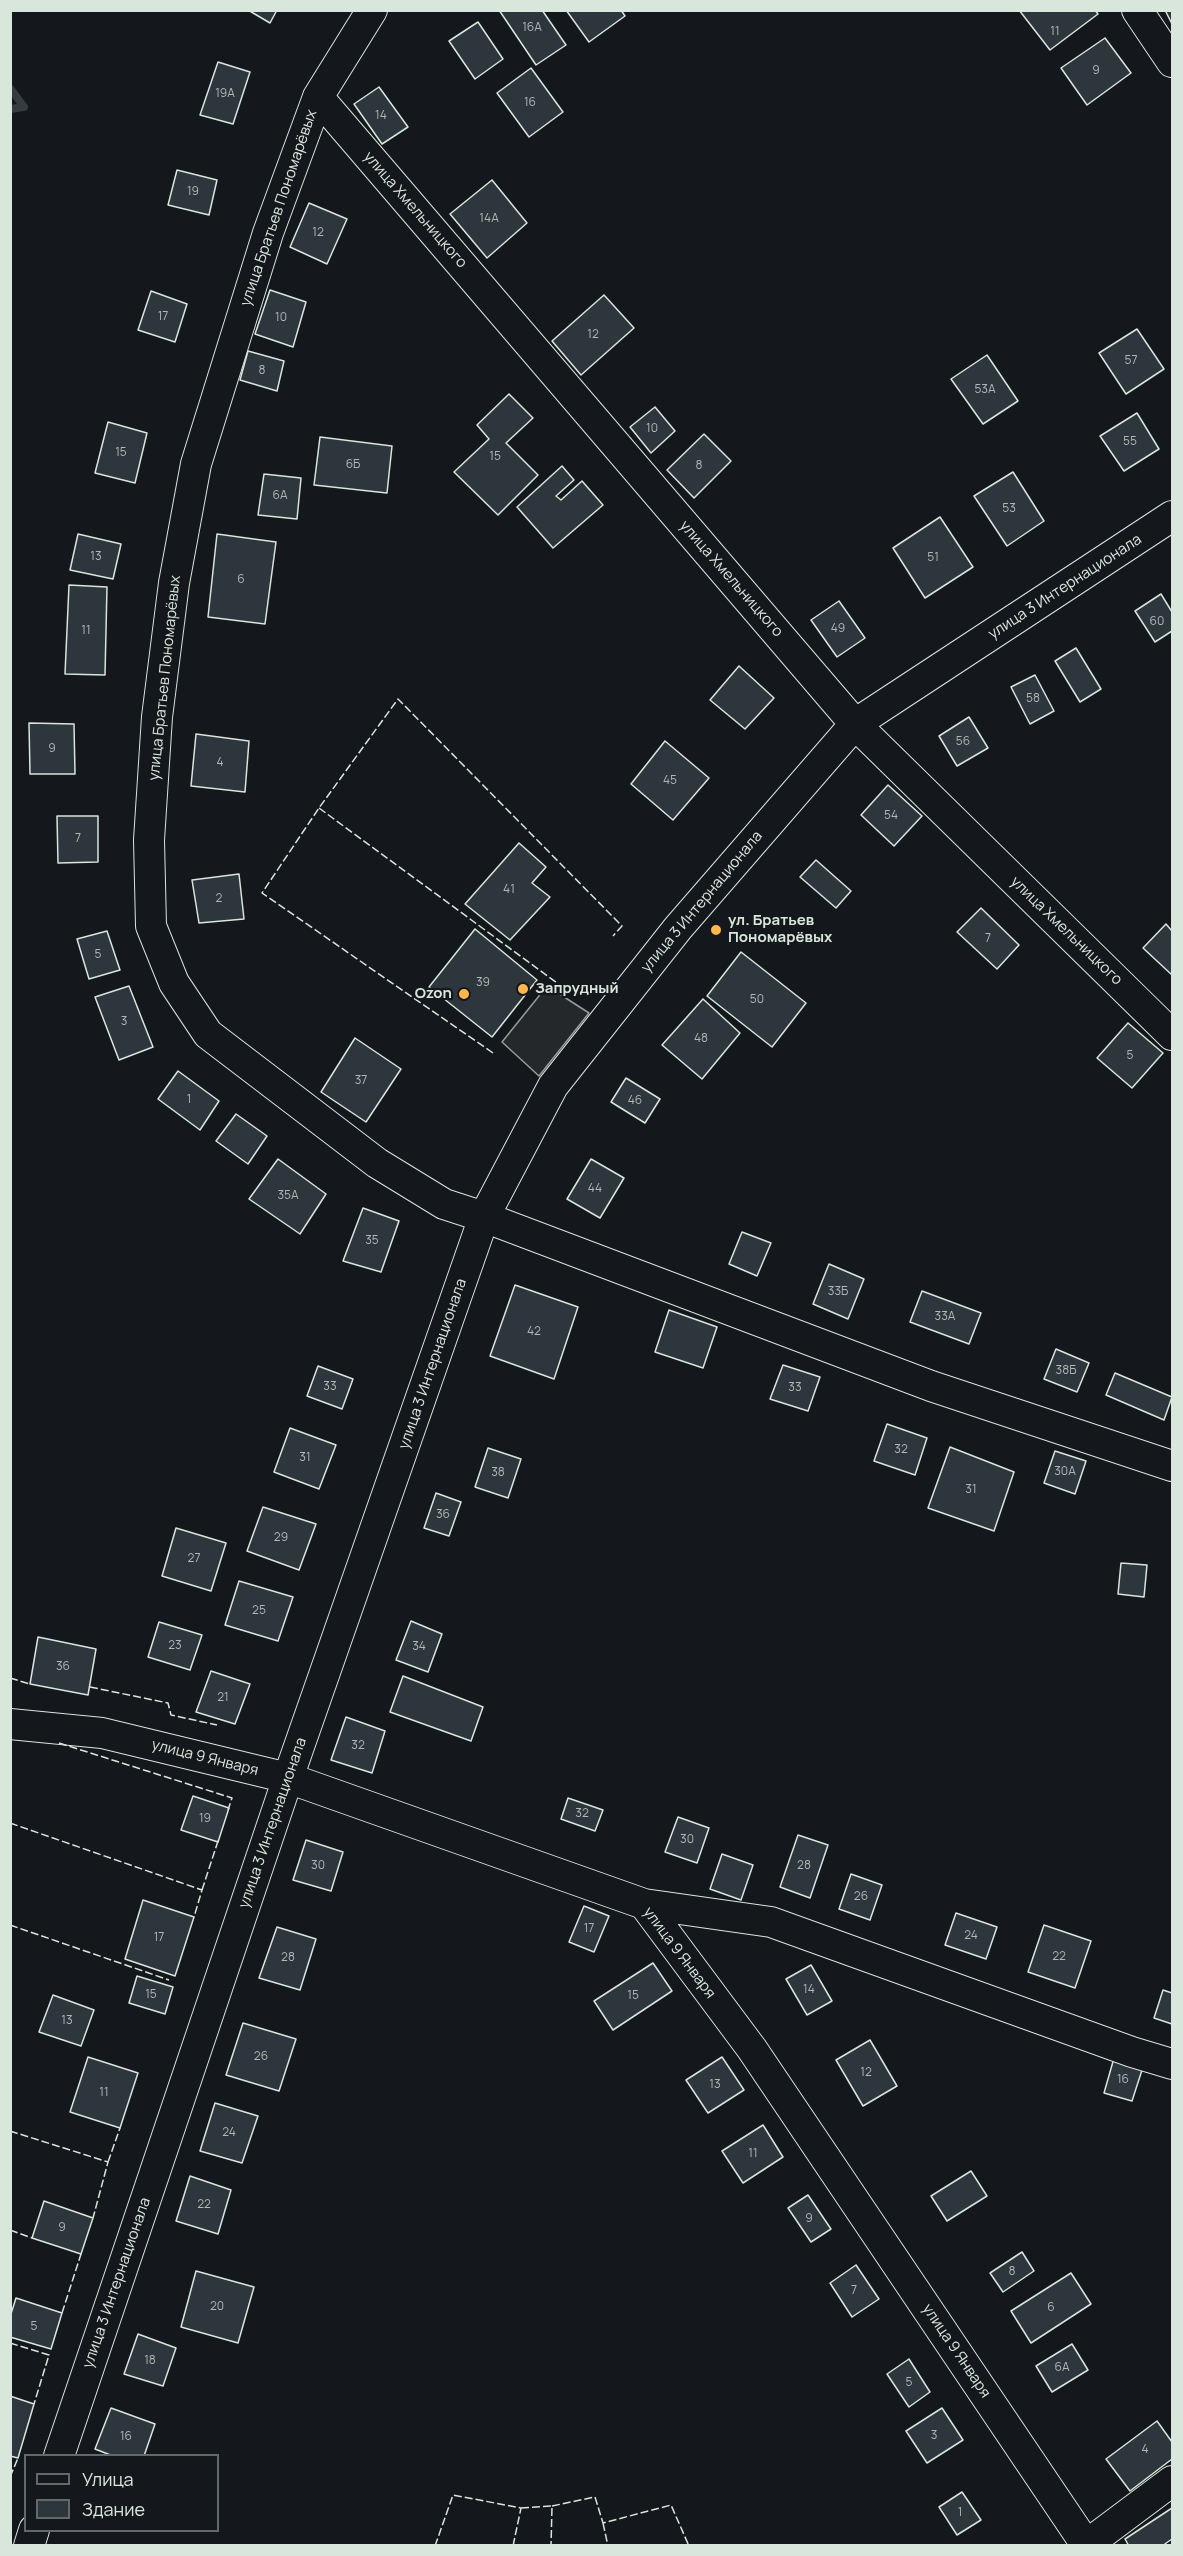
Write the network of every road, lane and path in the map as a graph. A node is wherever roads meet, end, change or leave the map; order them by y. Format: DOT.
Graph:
graph roads {
  1 [pos="372,10"];
  2 [pos="1137,10"];
  3 [pos="1173,62"];
  4 [pos="318,97"];
  5 [pos="1173,516"];
  6 [pos="855,724"];
  7 [pos="1173,1035"];
  8 [pos="484,1217"];
  9 [pos="1173,1466"];
  10 [pos="10,1724"];
  11 [pos="288,1778"];
  12 [pos="644,1904"];
  13 [pos="1173,2064"];
  14 [pos="60,2454"];
  15 [pos="1173,2481"];
  16 [pos="1086,2545"];
  1 -- 4 [label="street, улица Братьев Пономарёвых"];
  2 -- 3 [label="street"];
  4 -- 6 [label="street, улица Хмельницкого"];
  4 -- 8 [label="street, улица Братьев Пономарёвых"];
  5 -- 6 [label="street, улица 3 Интернационала"];
  6 -- 7 [label="street, улица Хмельницкого"];
  6 -- 8 [label="street, улица 3 Интернационала"];
  8 -- 9 [label="street, улица Братьев Пономарёвых"];
  8 -- 11 [label="street, улица 3 Интернационала"];
  10 -- 11 [label="street, улица 9 Января"];
  11 -- 12 [label="street, улица 9 Января"];
  11 -- 14 [label="street, улица 3 Интернационала"];
  12 -- 13 [label="street"];
  12 -- 16 [label="street, улица 9 Января"];
  15 -- 16 [label="street"];
}
